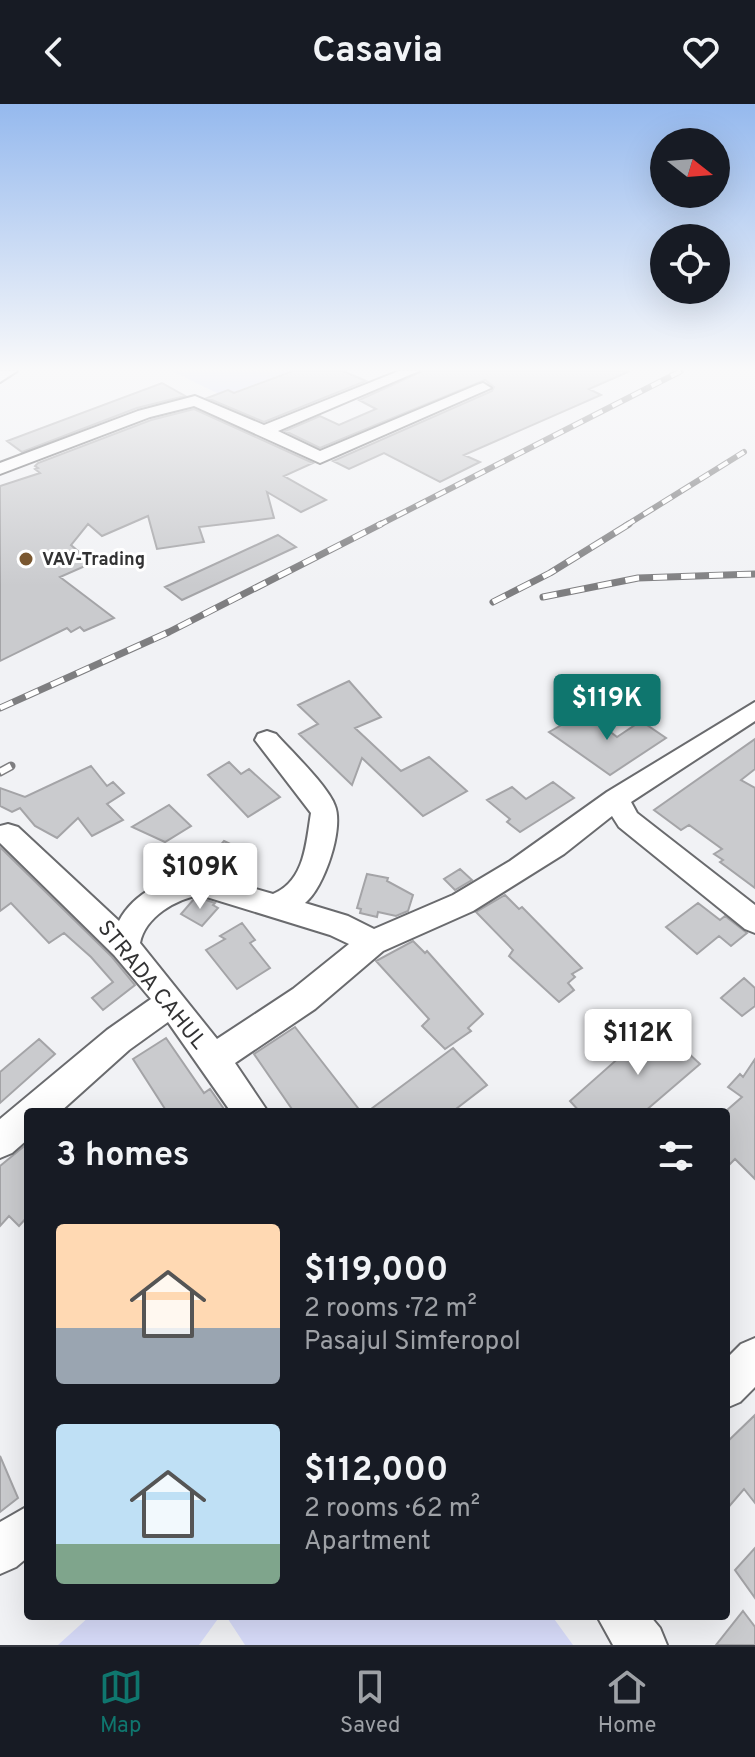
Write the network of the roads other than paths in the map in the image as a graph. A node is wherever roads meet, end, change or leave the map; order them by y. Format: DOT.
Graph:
graph roads {
  1 [pos="68,443"];
  2 [pos="289,443"];
  3 [pos="355,443"];
  4 [pos="0,469"];
  5 [pos="755,710"];
  6 [pos="267,740"];
  7 [pos="616,799"];
  8 [pos="8,834"];
  9 [pos="275,905"];
  10 [pos="755,921"];
  11 [pos="373,942"];
  12 [pos="125,946"];
  13 [pos="172,1002"];
  14 [pos="214,1059"];
  15 [pos="40,1108"];
  16 [pos="248,1108"];
  17 [pos="24,1120"];
  18 [pos="0,1141"];
  19 [pos="755,1358"];
  20 [pos="730,1384"];
  21 [pos="24,1531"];
  22 [pos="0,1551"];
  23 [pos="623,1620"];
  24 [pos="643,1645"];
  1 -- 4 [label="street"];
  2 -- 3 [label="street"];
  5 -- 7 [label="street"];
  6 -- 9 [label="street"];
  7 -- 10 [label="street"];
  7 -- 11 [label="street"];
  8 -- 12 [label="street, STRADA CAHUL"];
  9 -- 11 [label="street"];
  9 -- 12 [label="street"];
  11 -- 14 [label="street"];
  12 -- 13 [label="street, STRADA CAHUL"];
  13 -- 14 [label="street, STRADA CAHUL"];
  13 -- 15 [label="street"];
  14 -- 16 [label="street, STRADA CAHUL"];
  17 -- 18 [label="street"];
  19 -- 20 [label="street"];
  21 -- 22 [label="street"];
  23 -- 24 [label="street"];
}
